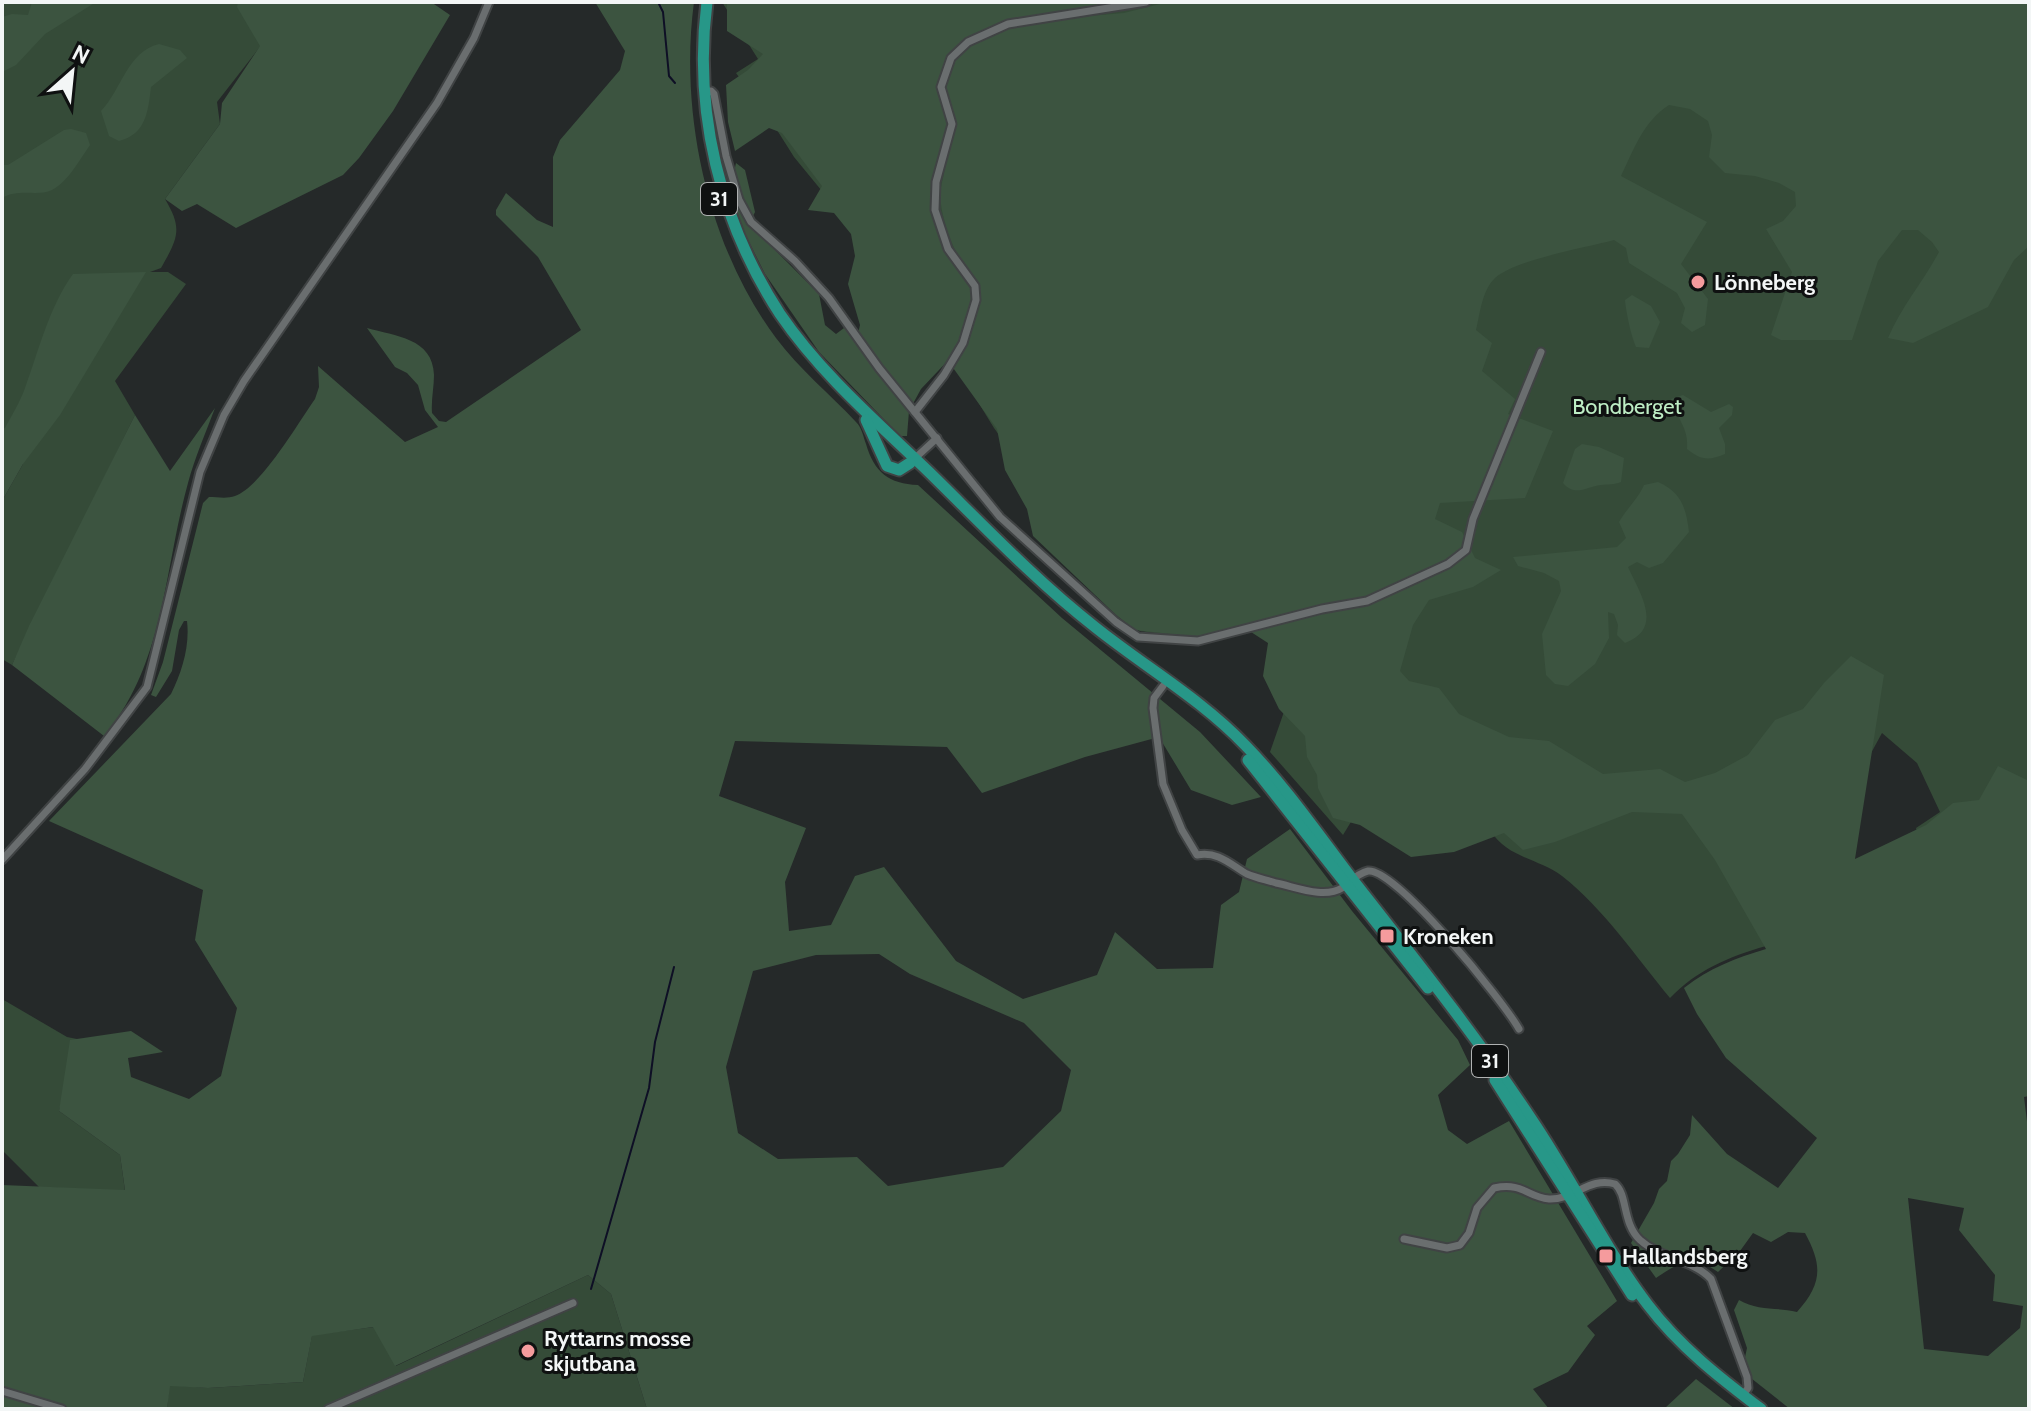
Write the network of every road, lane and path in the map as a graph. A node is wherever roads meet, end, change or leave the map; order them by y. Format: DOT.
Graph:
graph roads {
  1 [pos="489,2"];
  2 [pos="701,2"];
  3 [pos="707,2"];
  4 [pos="1146,2"];
  5 [pos="704,92"];
  6 [pos="1541,352"];
  7 [pos="915,412"];
  8 [pos="866,420"];
  9 [pos="937,438"];
  10 [pos="912,460"];
  11 [pos="1163,686"];
  12 [pos="2,860"];
  13 [pos="1350,882"];
  14 [pos="1519,1029"];
  15 [pos="1573,1193"];
  16 [pos="1404,1239"];
  17 [pos="573,1303"];
  18 [pos="2,1391"];
  19 [pos="1743,1395"];
  20 [pos="62,1409"];
  21 [pos="328,1409"];
  22 [pos="1751,1409"];
  23 [pos="1761,1409"];
  1 -- 12 [label="street"];
  2 -- 8 [label="highway, 31"];
  3 -- 5 [label="highway, 31"];
  4 -- 7 [label="street"];
  5 -- 7 [label="street"];
  5 -- 10 [label="highway, 31"];
  6 -- 9 [label="street"];
  7 -- 9 [label="street"];
  8 -- 10 [label="highway, 31"];
  8 -- 10 [label="highway"];
  9 -- 10 [label="street"];
  10 -- 11 [label="highway, 31"];
  10 -- 13 [label="highway, 31"];
  11 -- 13 [label="highway, 31"];
  11 -- 13 [label="street"];
  13 -- 14 [label="street"];
  13 -- 15 [label="highway, 31"];
  15 -- 16 [label="street"];
  15 -- 19 [label="highway, 31"];
  15 -- 19 [label="street"];
  15 -- 22 [label="highway, 31"];
  17 -- 21 [label="street"];
  18 -- 20 [label="street"];
  19 -- 23 [label="highway, 31"];
}
